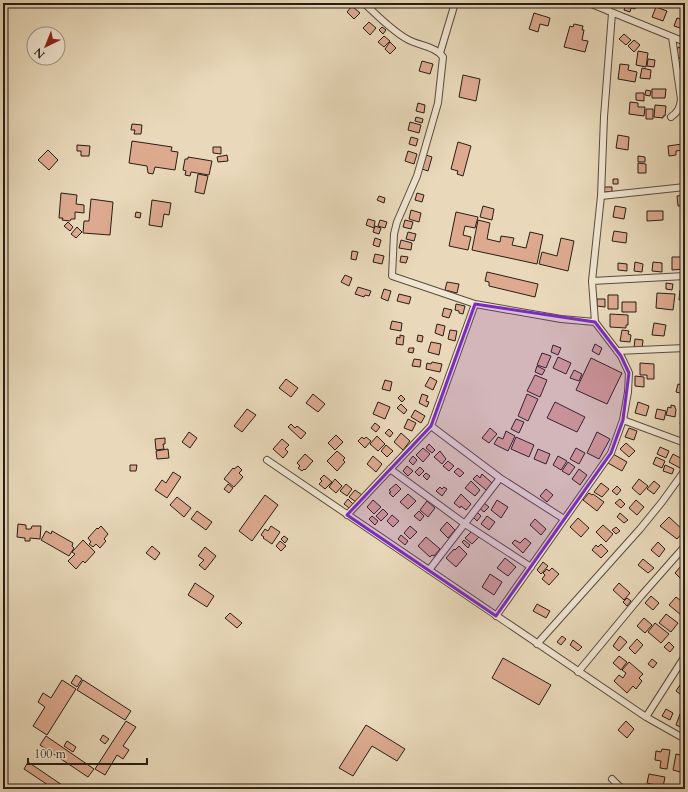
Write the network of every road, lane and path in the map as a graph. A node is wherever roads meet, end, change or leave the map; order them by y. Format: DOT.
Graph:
graph roads {
  1 [pos="364,3"];
  2 [pos="455,3"];
  3 [pos="589,3"];
  4 [pos="610,3"];
  5 [pos="610,12"];
  6 [pos="672,37"];
  7 [pos="685,42"];
  8 [pos="440,53"];
  9 [pos="671,117"];
  10 [pos="685,187"];
  11 [pos="601,196"];
  12 [pos="685,276"];
  13 [pos="592,281"];
  14 [pos="475,304"];
  15 [pos="595,322"];
  16 [pos="685,348"];
  17 [pos="617,351"];
  18 [pos="623,420"];
  19 [pos="431,426"];
  20 [pos="685,443"];
  21 [pos="267,460"];
  22 [pos="390,469"];
  23 [pos="685,470"];
  24 [pos="500,478"];
  25 [pos="347,515"];
  26 [pos="564,520"];
  27 [pos="465,524"];
  28 [pos="685,546"];
  29 [pos="531,567"];
  30 [pos="429,570"];
  31 [pos="496,616"];
  32 [pos="537,644"];
  33 [pos="685,656"];
  34 [pos="578,672"];
  35 [pos="646,717"];
  36 [pos="685,739"];
  37 [pos="612,779"];
  38 [pos="625,789"];
  1 -- 8 [label="street"];
  2 -- 8 [label="street"];
  3 -- 5 [label="street"];
  4 -- 5 [label="street"];
  5 -- 6 [label="street"];
  5 -- 11 [label="street"];
  6 -- 7 [label="street"];
  6 -- 9 [label="street"];
  8 -- 14 [label="street"];
  10 -- 11 [label="street"];
  11 -- 13 [label="street"];
  12 -- 13 [label="street"];
  13 -- 15 [label="street"];
  14 -- 15 [label="street"];
  14 -- 19 [label="street"];
  15 -- 17 [label="street"];
  16 -- 17 [label="street"];
  17 -- 18 [label="street"];
  18 -- 20 [label="street"];
  18 -- 26 [label="street"];
  19 -- 22 [label="street"];
  19 -- 24 [label="street"];
  21 -- 25 [label="street"];
  22 -- 25 [label="street"];
  22 -- 27 [label="street"];
  23 -- 32 [label="street"];
  24 -- 26 [label="street"];
  24 -- 27 [label="street"];
  25 -- 30 [label="street"];
  26 -- 29 [label="street"];
  27 -- 29 [label="street"];
  27 -- 30 [label="street"];
  28 -- 34 [label="street"];
  29 -- 31 [label="street"];
  30 -- 31 [label="street"];
  31 -- 32 [label="street"];
  32 -- 34 [label="street"];
  33 -- 35 [label="street"];
  34 -- 35 [label="street"];
  35 -- 36 [label="street"];
  37 -- 38 [label="street"];
}
